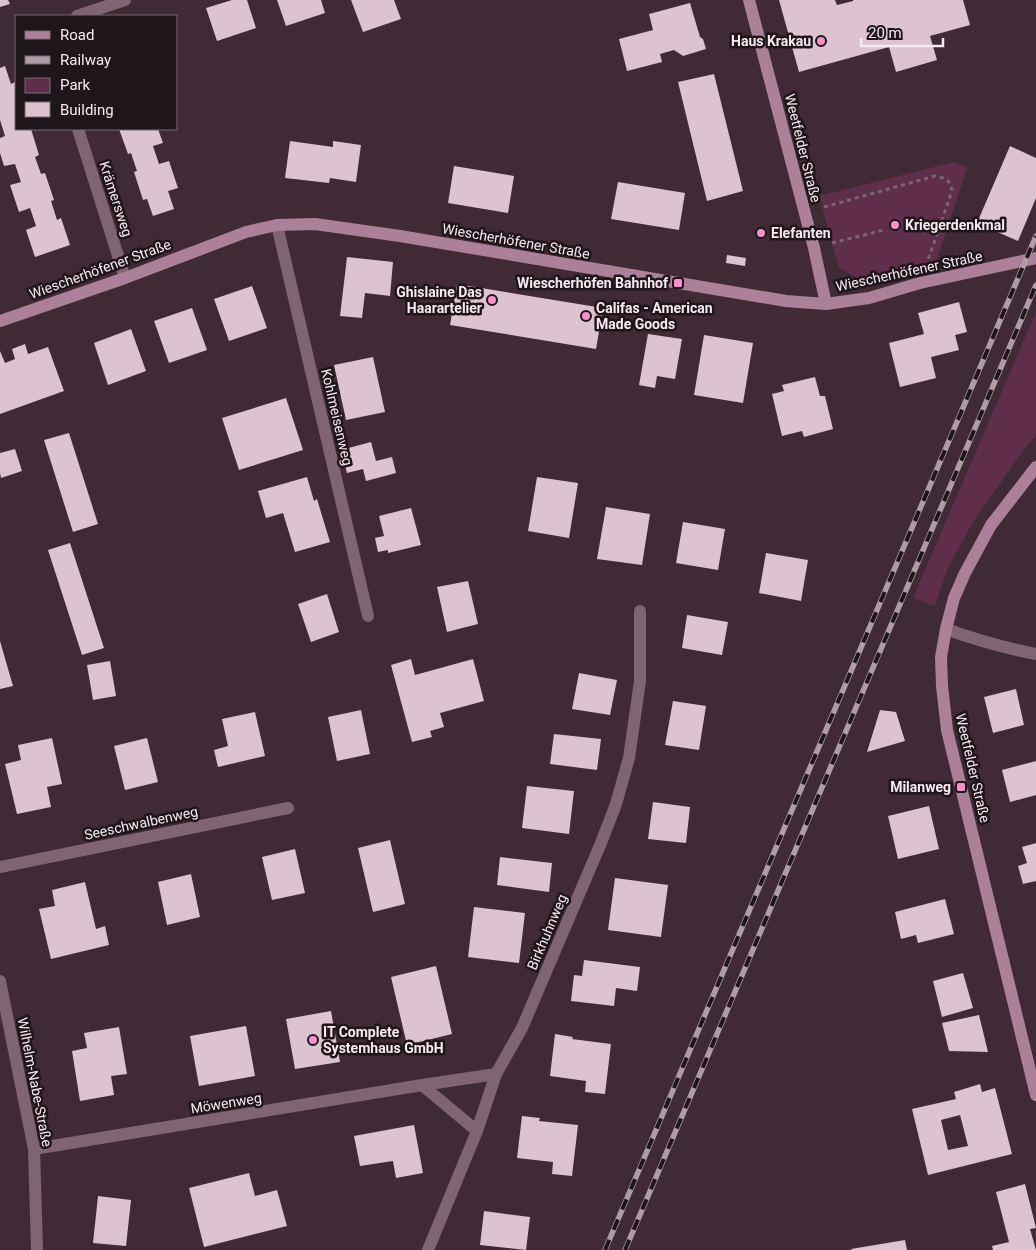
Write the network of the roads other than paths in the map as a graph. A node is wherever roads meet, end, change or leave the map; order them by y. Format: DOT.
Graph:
graph roads {
  1 [pos="125,0"];
  2 [pos="749,0"];
  3 [pos="80,15"];
  4 [pos="78,130"];
  5 [pos="277,225"];
  6 [pos="1036,258"];
  7 [pos="125,278"];
  8 [pos="826,304"];
  9 [pos="0,321"];
  10 [pos="1036,467"];
  11 [pos="640,612"];
  12 [pos="368,616"];
  13 [pos="946,629"];
  14 [pos="1036,654"];
  15 [pos="288,808"];
  16 [pos="0,867"];
  17 [pos="0,981"];
  18 [pos="496,1074"];
  19 [pos="422,1085"];
  20 [pos="1036,1095"];
  21 [pos="477,1131"];
  22 [pos="34,1149"];
  23 [pos="37,1250"];
  24 [pos="428,1250"];
  1 -- 3 [label="street"];
  2 -- 8 [label="street, Weetfelder Straße"];
  4 -- 7 [label="street, Krämersweg"];
  5 -- 7 [label="street, Wiescherhöfener Straße"];
  5 -- 8 [label="street, Wiescherhöfener Straße"];
  5 -- 12 [label="street, Kohlmeisenweg"];
  6 -- 8 [label="street, Wiescherhöfener Straße"];
  7 -- 9 [label="street, Wiescherhöfener Straße"];
  10 -- 13 [label="street, Weetfelder Straße"];
  11 -- 18 [label="street, Birkhuhnweg"];
  13 -- 14 [label="street"];
  13 -- 20 [label="street, Weetfelder Straße"];
  15 -- 16 [label="street, Seeschwalbenweg"];
  17 -- 22 [label="street, Wilhelm-Nabe-Straße"];
  18 -- 19 [label="street, Möwenweg"];
  18 -- 21 [label="street, Birkhuhnweg"];
  19 -- 21 [label="street"];
  19 -- 22 [label="street, Möwenweg"];
  21 -- 24 [label="street, Birkhuhnweg"];
  22 -- 23 [label="street, Wilhelm-Nabe-Straße"];
}
